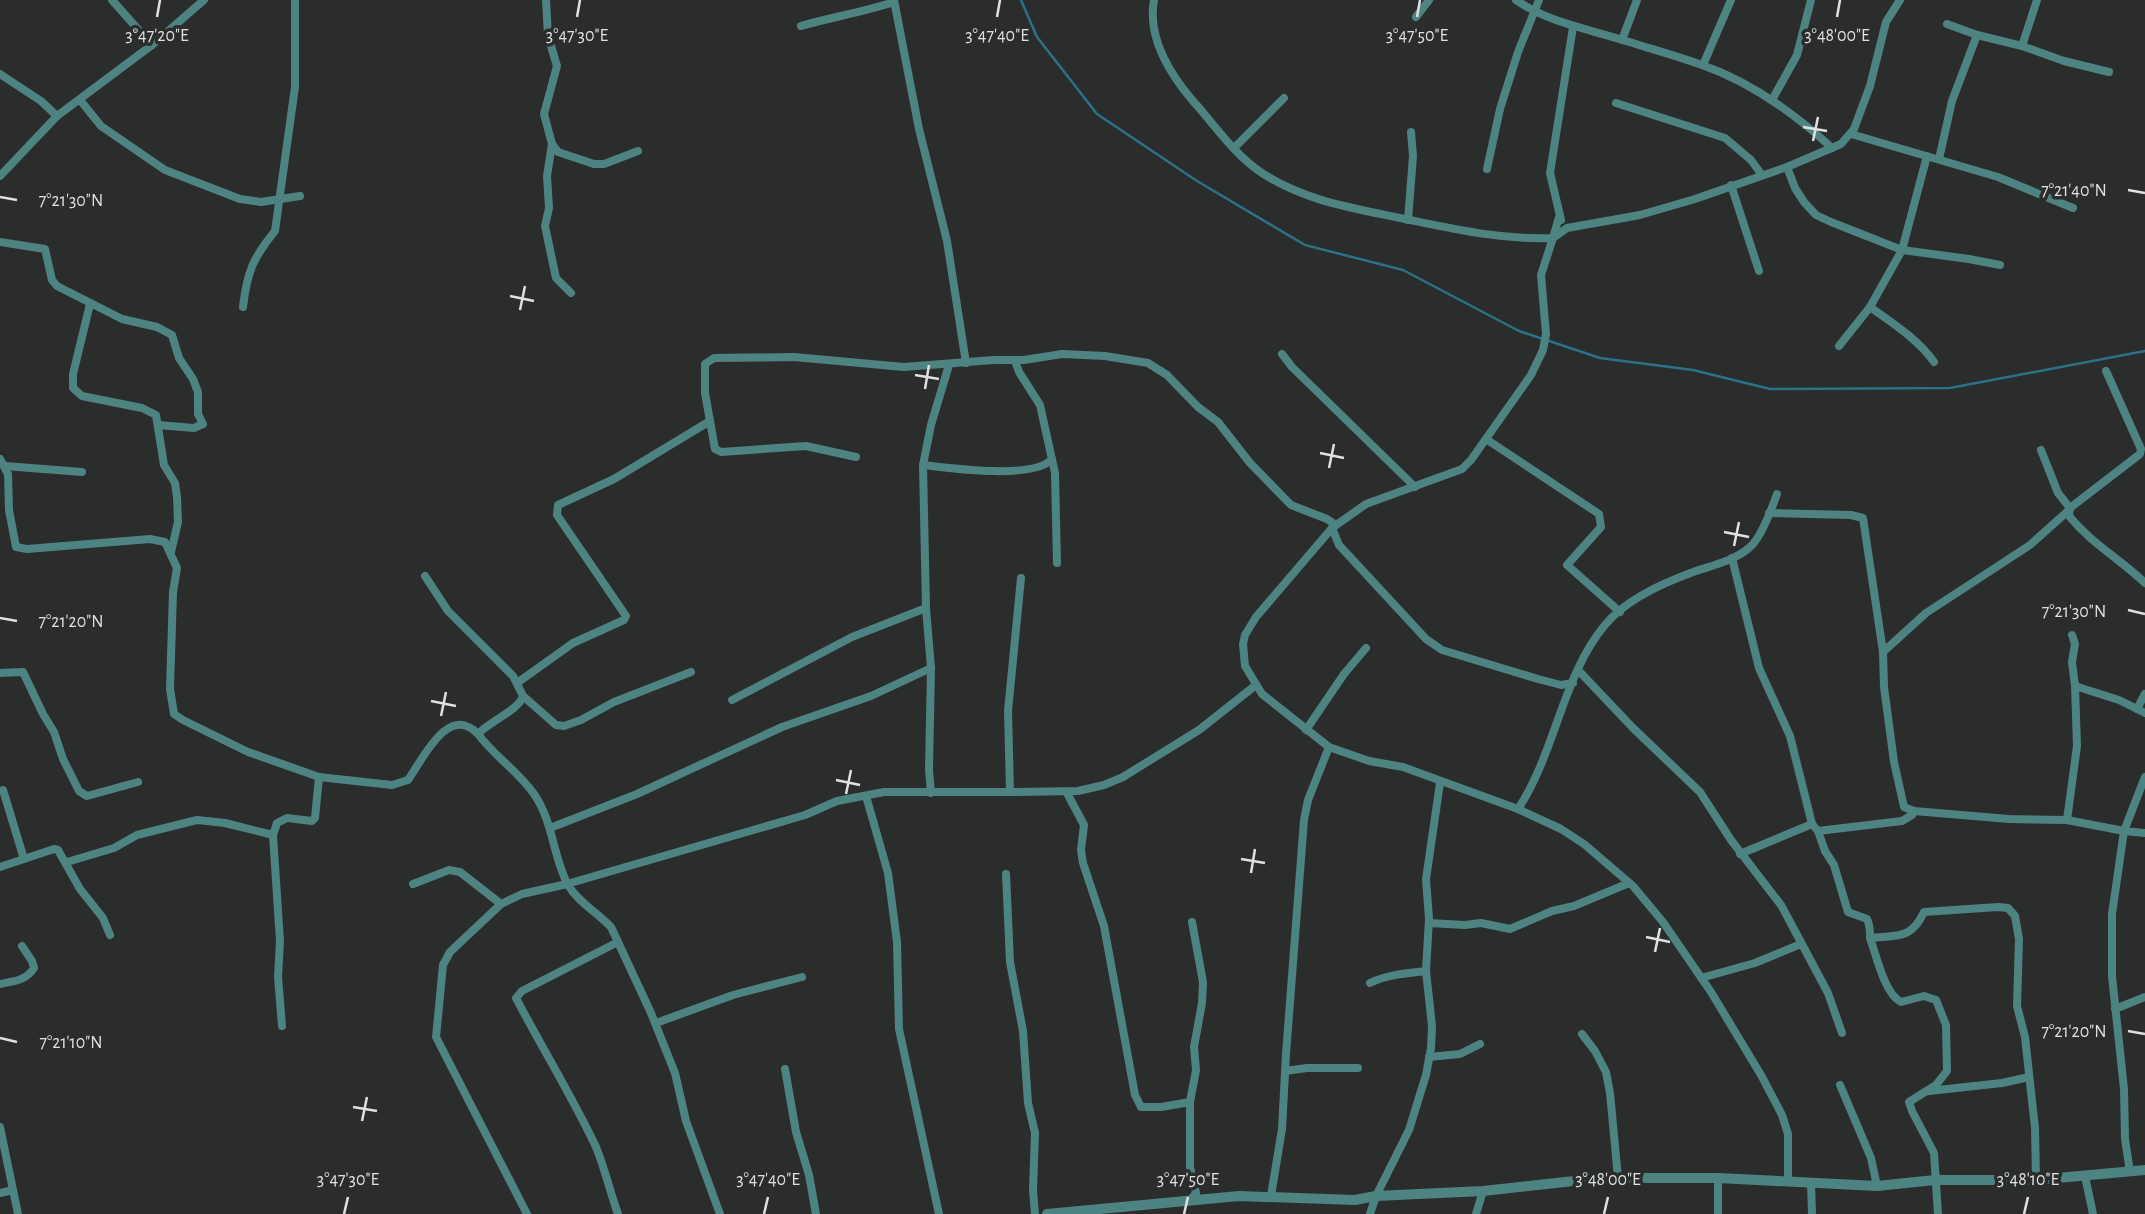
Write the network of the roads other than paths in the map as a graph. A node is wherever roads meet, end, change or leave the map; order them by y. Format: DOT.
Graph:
graph roads {
  1 [pos="112,0"];
  2 [pos="204,0"];
  3 [pos="546,0"];
  4 [pos="1154,0"];
  5 [pos="1429,0"];
  6 [pos="1516,0"];
  7 [pos="1539,0"];
  8 [pos="1637,0"];
  9 [pos="1731,0"];
  10 [pos="1811,0"];
  11 [pos="1900,0"];
  12 [pos="2037,0"];
  13 [pos="294,1"];
  14 [pos="894,1"];
  15 [pos="1533,11"];
  16 [pos="1416,17"];
  17 [pos="1947,24"];
  18 [pos="801,26"];
  19 [pos="1573,27"];
  20 [pos="1977,35"];
  21 [pos="1622,40"];
  22 [pos="152,45"];
  23 [pos="2022,46"];
  24 [pos="1703,65"];
  25 [pos="2109,72"];
  26 [pos="0,74"];
  27 [pos="1284,98"];
  28 [pos="80,100"];
  29 [pos="1772,100"];
  30 [pos="1616,103"];
  31 [pos="57,116"];
  32 [pos="1412,132"];
  33 [pos="1851,134"];
  34 [pos="552,144"];
  35 [pos="1234,148"];
  36 [pos="1832,148"];
  37 [pos="638,151"];
  38 [pos="1927,156"];
  39 [pos="1939,159"];
  40 [pos="1787,167"];
  41 [pos="1487,169"];
  42 [pos="1762,175"];
  43 [pos="0,176"];
  44 [pos="1731,185"];
  45 [pos="300,196"];
  46 [pos="279,200"];
  47 [pos="2073,208"];
  48 [pos="1559,216"];
  49 [pos="1408,220"];
  50 [pos="1567,228"];
  51 [pos="1553,238"];
  52 [pos="0,242"];
  53 [pos="1902,250"];
  54 [pos="2000,265"];
  55 [pos="1759,271"];
  56 [pos="571,293"];
  57 [pos="90,304"];
  58 [pos="243,307"];
  59 [pos="1870,307"];
  60 [pos="1839,346"];
  61 [pos="1282,354"];
  62 [pos="1015,361"];
  63 [pos="1934,362"];
  64 [pos="966,363"];
  65 [pos="949,365"];
  66 [pos="2106,371"];
  67 [pos="710,421"];
  68 [pos="158,425"];
  69 [pos="1486,439"];
  70 [pos="2041,450"];
  71 [pos="856,457"];
  72 [pos="1052,459"];
  73 [pos="2,463"];
  74 [pos="923,465"];
  75 [pos="82,472"];
  76 [pos="1415,487"];
  77 [pos="1777,495"];
  78 [pos="2069,509"];
  79 [pos="4,510"];
  80 [pos="1769,513"];
  81 [pos="1334,527"];
  82 [pos="171,552"];
  83 [pos="1732,558"];
  84 [pos="1057,563"];
  85 [pos="425,576"];
  86 [pos="1021,578"];
  87 [pos="2145,583"];
  88 [pos="926,608"];
  89 [pos="1620,612"];
  90 [pos="2071,635"];
  91 [pos="1366,648"];
  92 [pos="1883,652"];
  93 [pos="931,668"];
  94 [pos="1578,670"];
  95 [pos="691,672"];
  96 [pos="0,673"];
  97 [pos="517,683"];
  98 [pos="1573,683"];
  99 [pos="1256,685"];
  100 [pos="2075,686"];
  101 [pos="2145,694"];
  102 [pos="523,696"];
  103 [pos="732,700"];
  104 [pos="2141,711"];
  105 [pos="1306,730"];
  106 [pos="478,734"];
  107 [pos="1329,747"];
  108 [pos="319,777"];
  109 [pos="2145,777"];
  110 [pos="138,782"];
  111 [pos="1440,783"];
  112 [pos="3,790"];
  113 [pos="1010,792"];
  114 [pos="931,793"];
  115 [pos="1067,793"];
  116 [pos="866,796"];
  117 [pos="1518,809"];
  118 [pos="1914,811"];
  119 [pos="2067,820"];
  120 [pos="550,828"];
  121 [pos="1815,828"];
  122 [pos="2124,831"];
  123 [pos="2145,833"];
  124 [pos="273,835"];
  125 [pos="1740,853"];
  126 [pos="24,859"];
  127 [pos="67,862"];
  128 [pos="0,867"];
  129 [pos="1006,874"];
  130 [pos="1629,883"];
  131 [pos="413,884"];
  132 [pos="567,884"];
  133 [pos="501,904"];
  134 [pos="1192,922"];
  135 [pos="1429,923"];
  136 [pos="110,935"];
  137 [pos="1870,938"];
  138 [pos="618,942"];
  139 [pos="1801,944"];
  140 [pos="22,946"];
  141 [pos="1426,971"];
  142 [pos="802,977"];
  143 [pos="1701,978"];
  144 [pos="1370,983"];
  145 [pos="0,984"];
  146 [pos="2145,997"];
  147 [pos="2115,1009"];
  148 [pos="656,1023"];
  149 [pos="282,1026"];
  150 [pos="1842,1033"];
  151 [pos="1583,1034"];
  152 [pos="1480,1044"];
  153 [pos="1429,1057"];
  154 [pos="1358,1068"];
  155 [pos="785,1069"];
  156 [pos="1285,1071"];
  157 [pos="2029,1077"];
  158 [pos="1840,1085"];
  159 [pos="1926,1091"];
  160 [pos="1190,1102"];
  161 [pos="0,1127"];
  162 [pos="1,1144"];
  163 [pos="2145,1170"];
  164 [pos="2130,1172"];
  165 [pos="2085,1177"];
  166 [pos="1618,1178"];
  167 [pos="1718,1178"];
  168 [pos="1788,1180"];
  169 [pos="1935,1180"];
  170 [pos="2036,1180"];
  171 [pos="1811,1184"];
  172 [pos="1877,1186"];
  173 [pos="13,1190"];
  174 [pos="1483,1191"];
  175 [pos="0,1194"];
  176 [pos="1271,1196"];
  177 [pos="1376,1196"];
  178 [pos="1191,1199"];
  179 [pos="18,1214"];
  180 [pos="527,1214"];
  181 [pos="618,1214"];
  182 [pos="720,1214"];
  183 [pos="816,1214"];
  184 [pos="939,1214"];
  185 [pos="1035,1214"];
  186 [pos="1047,1214"];
  187 [pos="1370,1214"];
  188 [pos="1476,1214"];
  189 [pos="1718,1214"];
  190 [pos="1812,1214"];
  191 [pos="1938,1214"];
  192 [pos="2093,1214"];
  1 -- 22 [label="street"];
  2 -- 22 [label="street"];
  3 -- 34 [label="street"];
  4 -- 35 [label="street"];
  5 -- 16 [label="street"];
  6 -- 15 [label="street"];
  7 -- 15 [label="street"];
  8 -- 21 [label="street"];
  9 -- 24 [label="street"];
  10 -- 29 [label="street"];
  11 -- 33 [label="street"];
  12 -- 23 [label="street"];
  13 -- 46 [label="street"];
  14 -- 18 [label="street"];
  14 -- 64 [label="street"];
  15 -- 19 [label="street"];
  15 -- 41 [label="street"];
  17 -- 20 [label="street"];
  19 -- 21 [label="street"];
  19 -- 48 [label="street"];
  20 -- 23 [label="street"];
  20 -- 39 [label="street"];
  21 -- 24 [label="street"];
  22 -- 28 [label="street"];
  23 -- 25 [label="street"];
  24 -- 29 [label="street"];
  26 -- 31 [label="street"];
  27 -- 35 [label="street"];
  28 -- 31 [label="street"];
  28 -- 46 [label="street"];
  29 -- 36 [label="street"];
  30 -- 42 [label="street"];
  31 -- 43 [label="street"];
  32 -- 49 [label="street"];
  33 -- 36 [label="street"];
  33 -- 38 [label="street"];
  34 -- 37 [label="street"];
  34 -- 56 [label="street"];
  35 -- 49 [label="street"];
  36 -- 40 [label="street"];
  38 -- 39 [label="street"];
  38 -- 53 [label="street"];
  39 -- 47 [label="street"];
  40 -- 42 [label="street"];
  40 -- 53 [label="street"];
  42 -- 44 [label="street"];
  44 -- 50 [label="street"];
  44 -- 55 [label="street"];
  45 -- 46 [label="street"];
  46 -- 58 [label="street"];
  48 -- 50 [label="street"];
  48 -- 51 [label="street"];
  49 -- 51 [label="street"];
  50 -- 51 [label="street"];
  51 -- 69 [label="street"];
  52 -- 57 [label="street"];
  53 -- 54 [label="street"];
  53 -- 59 [label="street"];
  57 -- 68 [label="street"];
  57 -- 68 [label="street"];
  59 -- 60 [label="street"];
  59 -- 63 [label="street"];
  61 -- 76 [label="street"];
  62 -- 64 [label="street"];
  62 -- 72 [label="street"];
  62 -- 81 [label="street"];
  64 -- 65 [label="street"];
  65 -- 67 [label="street"];
  65 -- 74 [label="street"];
  66 -- 78 [label="street"];
  67 -- 71 [label="street"];
  67 -- 97 [label="street"];
  68 -- 82 [label="street"];
  69 -- 76 [label="street"];
  69 -- 89 [label="street"];
  70 -- 78 [label="street"];
  72 -- 74 [label="street"];
  72 -- 84 [label="street"];
  73 -- 75 [label="street"];
  73 -- 79 [label="street"];
  74 -- 88 [label="street"];
  76 -- 81 [label="street"];
  77 -- 80 [label="street"];
  78 -- 87 [label="street"];
  78 -- 92 [label="street"];
  79 -- 82 [label="street"];
  80 -- 83 [label="street"];
  80 -- 92 [label="street"];
  81 -- 98 [label="street"];
  81 -- 99 [label="street"];
  82 -- 108 [label="street"];
  83 -- 89 [label="street"];
  83 -- 121 [label="street"];
  85 -- 97 [label="street"];
  86 -- 113 [label="street"];
  88 -- 93 [label="street"];
  88 -- 103 [label="street"];
  89 -- 94 [label="street"];
  90 -- 100 [label="street"];
  91 -- 105 [label="street"];
  92 -- 118 [label="street"];
  93 -- 114 [label="street"];
  93 -- 120 [label="street"];
  94 -- 98 [label="street"];
  94 -- 125 [label="street"];
  95 -- 102 [label="street"];
  96 -- 110 [label="street"];
  97 -- 102 [label="street"];
  98 -- 117 [label="street"];
  99 -- 105 [label="street"];
  99 -- 115 [label="street"];
  100 -- 104 [label="street"];
  100 -- 119 [label="street"];
  101 -- 104 [label="street"];
  102 -- 106 [label="street"];
  105 -- 107 [label="street"];
  106 -- 108 [label="street"];
  106 -- 120 [label="street"];
  107 -- 111 [label="street"];
  107 -- 156 [label="street"];
  108 -- 124 [label="street"];
  109 -- 122 [label="street"];
  111 -- 117 [label="street"];
  111 -- 135 [label="street"];
  112 -- 126 [label="street"];
  113 -- 114 [label="street"];
  113 -- 115 [label="street"];
  114 -- 116 [label="street"];
  115 -- 160 [label="street"];
  116 -- 132 [label="street"];
  116 -- 184 [label="street"];
  117 -- 130 [label="street"];
  118 -- 119 [label="street"];
  118 -- 121 [label="street"];
  119 -- 122 [label="street"];
  120 -- 132 [label="street"];
  121 -- 125 [label="street"];
  121 -- 137 [label="street"];
  122 -- 123 [label="street"];
  122 -- 147 [label="street"];
  124 -- 127 [label="street"];
  124 -- 149 [label="street"];
  125 -- 139 [label="street"];
  126 -- 127 [label="street"];
  126 -- 128 [label="street"];
  127 -- 136 [label="street"];
  129 -- 185 [label="street"];
  130 -- 135 [label="street"];
  130 -- 143 [label="street"];
  131 -- 133 [label="street"];
  132 -- 133 [label="street"];
  132 -- 138 [label="street"];
  133 -- 180 [label="street"];
  134 -- 160 [label="street"];
  135 -- 141 [label="street"];
  137 -- 157 [label="street"];
  137 -- 159 [label="street"];
  138 -- 148 [label="street"];
  138 -- 181 [label="street"];
  139 -- 143 [label="street"];
  139 -- 150 [label="street"];
  140 -- 145 [label="street"];
  141 -- 144 [label="street"];
  141 -- 153 [label="street"];
  142 -- 148 [label="street"];
  143 -- 168 [label="street"];
  146 -- 147 [label="street"];
  147 -- 164 [label="street"];
  148 -- 182 [label="street"];
  151 -- 166 [label="street"];
  152 -- 153 [label="street"];
  153 -- 177 [label="street"];
  154 -- 156 [label="street"];
  155 -- 183 [label="street"];
  156 -- 176 [label="street"];
  157 -- 159 [label="street"];
  157 -- 170 [label="street"];
  158 -- 172 [label="street"];
  159 -- 169 [label="street"];
  160 -- 178 [label="street"];
  161 -- 162 [label="street"];
  162 -- 173 [label="street"];
  163 -- 164 [label="street"];
  164 -- 165 [label="street"];
  165 -- 170 [label="street"];
  165 -- 192 [label="street"];
  166 -- 167 [label="street"];
  166 -- 174 [label="street"];
  167 -- 168 [label="street"];
  167 -- 189 [label="street"];
  168 -- 171 [label="street"];
  169 -- 170 [label="street"];
  169 -- 172 [label="street"];
  169 -- 191 [label="street"];
  171 -- 172 [label="street"];
  171 -- 190 [label="street"];
  173 -- 175 [label="street"];
  173 -- 179 [label="street"];
  174 -- 177 [label="street"];
  174 -- 188 [label="street"];
  176 -- 177 [label="street"];
  176 -- 178 [label="street"];
  177 -- 187 [label="street"];
  178 -- 186 [label="street"];
}
